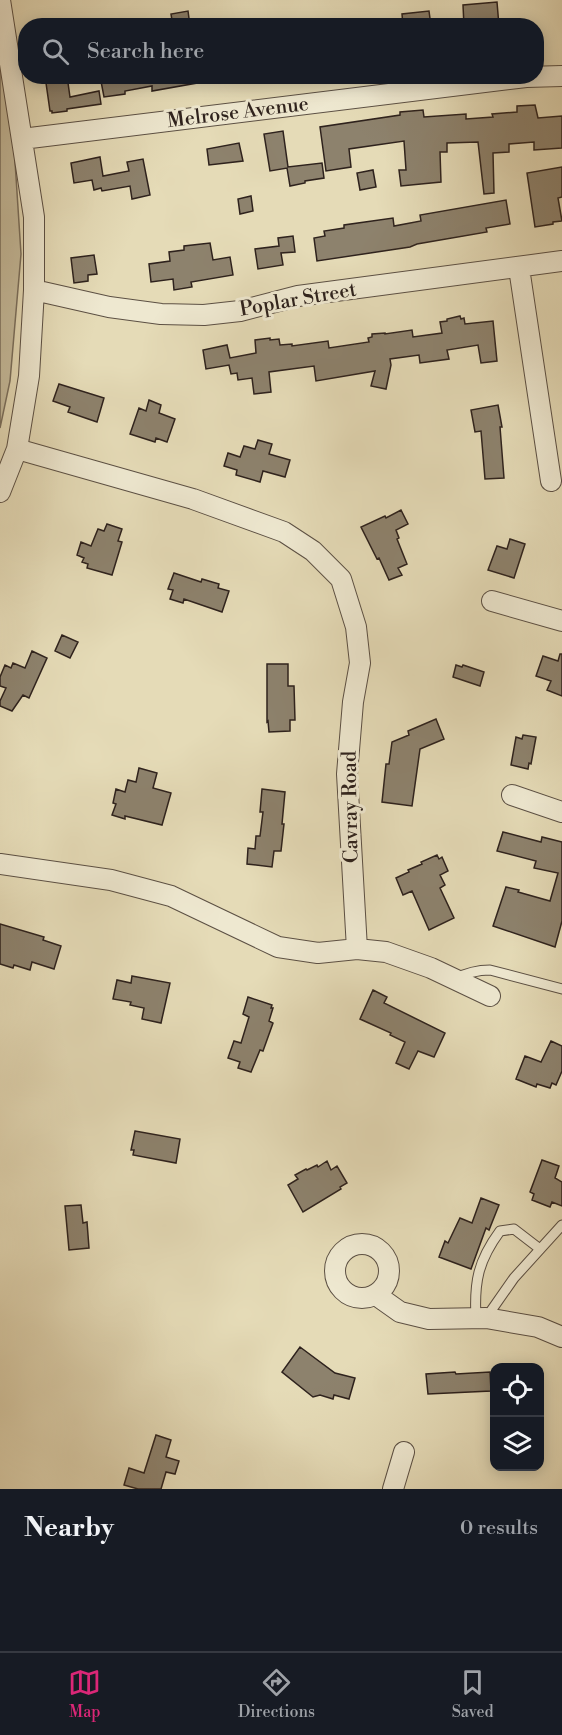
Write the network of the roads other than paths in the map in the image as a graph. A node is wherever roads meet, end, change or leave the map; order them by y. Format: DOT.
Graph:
graph roads {
  1 [pos="0,0"];
  2 [pos="562,75"];
  3 [pos="544,76"];
  4 [pos="469,84"];
  5 [pos="22,139"];
  6 [pos="562,261"];
  7 [pos="519,268"];
  8 [pos="34,290"];
  9 [pos="17,449"];
  10 [pos="551,481"];
  11 [pos="0,492"];
  12 [pos="492,601"];
  13 [pos="562,621"];
  14 [pos="512,795"];
  15 [pos="562,812"];
  16 [pos="0,864"];
  17 [pos="357,949"];
  18 [pos="454,979"];
  19 [pos="562,989"];
  20 [pos="490,996"];
  21 [pos="562,1225"];
  22 [pos="540,1249"];
  23 [pos="376,1295"];
  24 [pos="481,1318"];
  25 [pos="562,1337"];
  26 [pos="404,1452"];
  27 [pos="393,1489"];
  1 -- 5 [label="street"];
  2 -- 3 [label="street, Melrose Avenue"];
  4 -- 5 [label="street, Melrose Avenue"];
  5 -- 8 [label="street"];
  6 -- 7 [label="street, Poplar Street"];
  7 -- 8 [label="street, Poplar Street"];
  7 -- 10 [label="street"];
  8 -- 9 [label="street"];
  9 -- 11 [label="street"];
  9 -- 17 [label="street, Cavray Road"];
  12 -- 13 [label="street"];
  14 -- 15 [label="street"];
  16 -- 17 [label="street"];
  17 -- 18 [label="street"];
  18 -- 19 [label="lane"];
  18 -- 20 [label="street"];
  21 -- 22 [label="lane"];
  22 -- 24 [label="lane"];
  22 -- 24 [label="lane"];
  23 -- 24 [label="street"];
  24 -- 25 [label="street"];
  26 -- 27 [label="street"];
}
